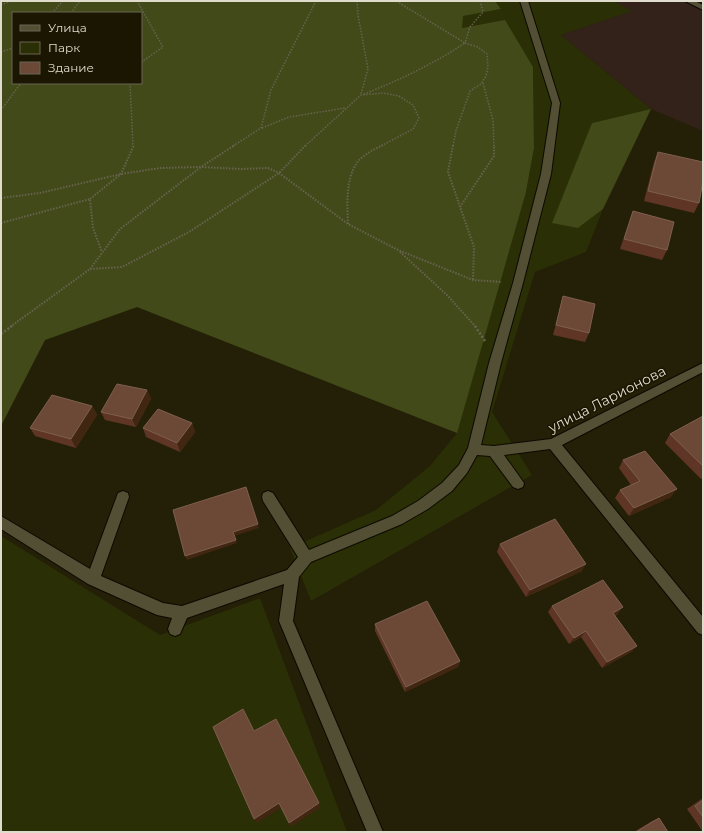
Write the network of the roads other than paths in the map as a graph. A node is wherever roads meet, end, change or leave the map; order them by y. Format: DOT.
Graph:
graph roads {
  1 [pos="524,1"];
  2 [pos="689,1"];
  3 [pos="703,8"];
  4 [pos="703,367"];
  5 [pos="553,444"];
  6 [pos="474,449"];
  7 [pos="494,451"];
  8 [pos="518,483"];
  9 [pos="123,497"];
  10 [pos="268,497"];
  11 [pos="1,522"];
  12 [pos="306,558"];
  13 [pos="292,575"];
  14 [pos="93,578"];
  15 [pos="182,613"];
  16 [pos="703,628"];
  17 [pos="175,629"];
  18 [pos="375,832"];
  1 -- 6 [label="street"];
  2 -- 3 [label="street"];
  4 -- 5 [label="street, улица Ларионова"];
  5 -- 7 [label="street, улица Ларионова"];
  5 -- 16 [label="street"];
  6 -- 7 [label="street, улица Ларионова"];
  6 -- 12 [label="street"];
  7 -- 8 [label="street"];
  9 -- 14 [label="street"];
  10 -- 12 [label="street"];
  11 -- 14 [label="street"];
  12 -- 13 [label="street"];
  13 -- 15 [label="street"];
  13 -- 18 [label="street"];
  14 -- 15 [label="street"];
  15 -- 17 [label="street"];
}
